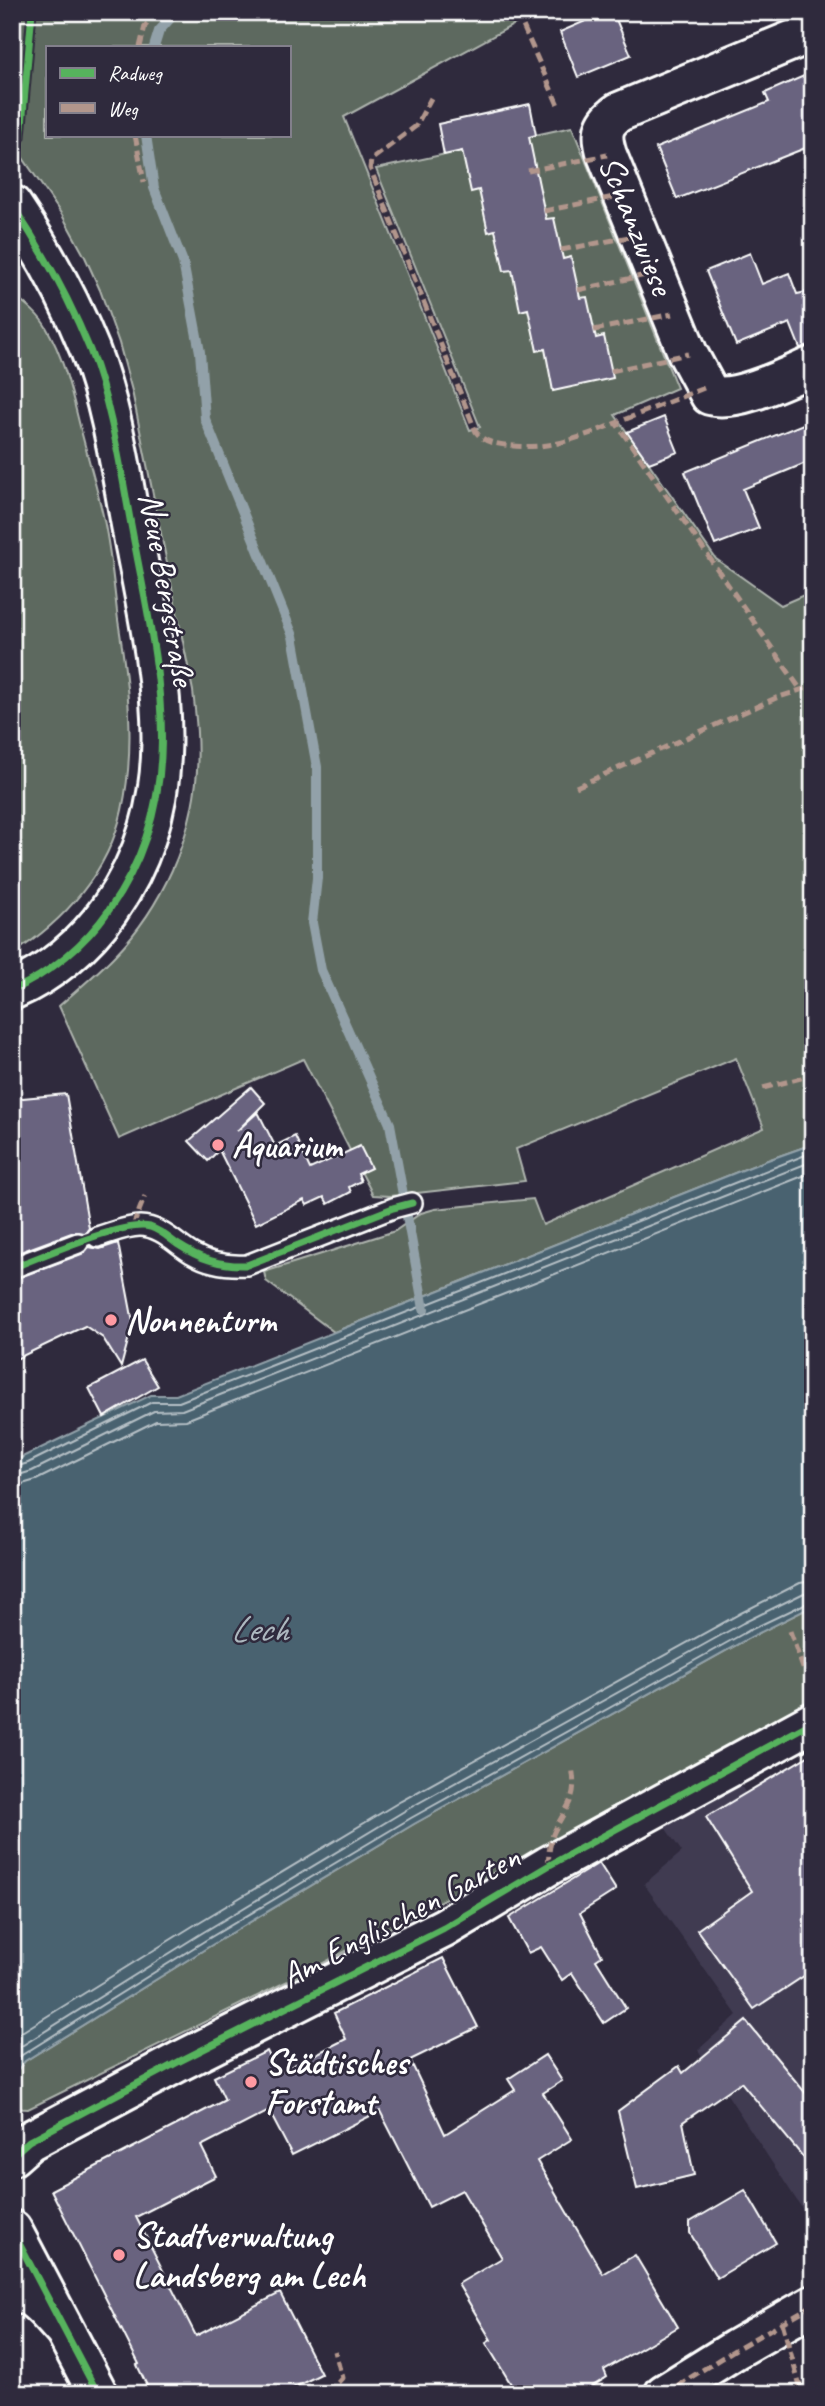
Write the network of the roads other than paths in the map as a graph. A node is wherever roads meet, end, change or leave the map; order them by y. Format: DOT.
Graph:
graph roads {
  1 [pos="813,32"];
  2 [pos="17,223"];
  3 [pos="813,366"];
  4 [pos="12,990"];
  5 [pos="404,1205"];
  6 [pos="97,1237"];
  7 [pos="78,1243"];
  8 [pos="12,1268"];
  9 [pos="813,1722"];
  10 [pos="12,2155"];
  11 [pos="12,2230"];
  12 [pos="12,2290"];
  13 [pos="813,2305"];
  14 [pos="65,2332"];
  15 [pos="98,2394"];
  16 [pos="664,2394"];
  1 -- 3 [label="street, Schanzwiese"];
  2 -- 4 [label="street, Neue Bergstraße"];
  5 -- 6 [label="lane"];
  7 -- 8 [label="lane"];
  9 -- 10 [label="street, Am Englischen Garten"];
  11 -- 14 [label="street"];
  12 -- 14 [label="street"];
  13 -- 16 [label="street"];
  14 -- 15 [label="street"];
}
